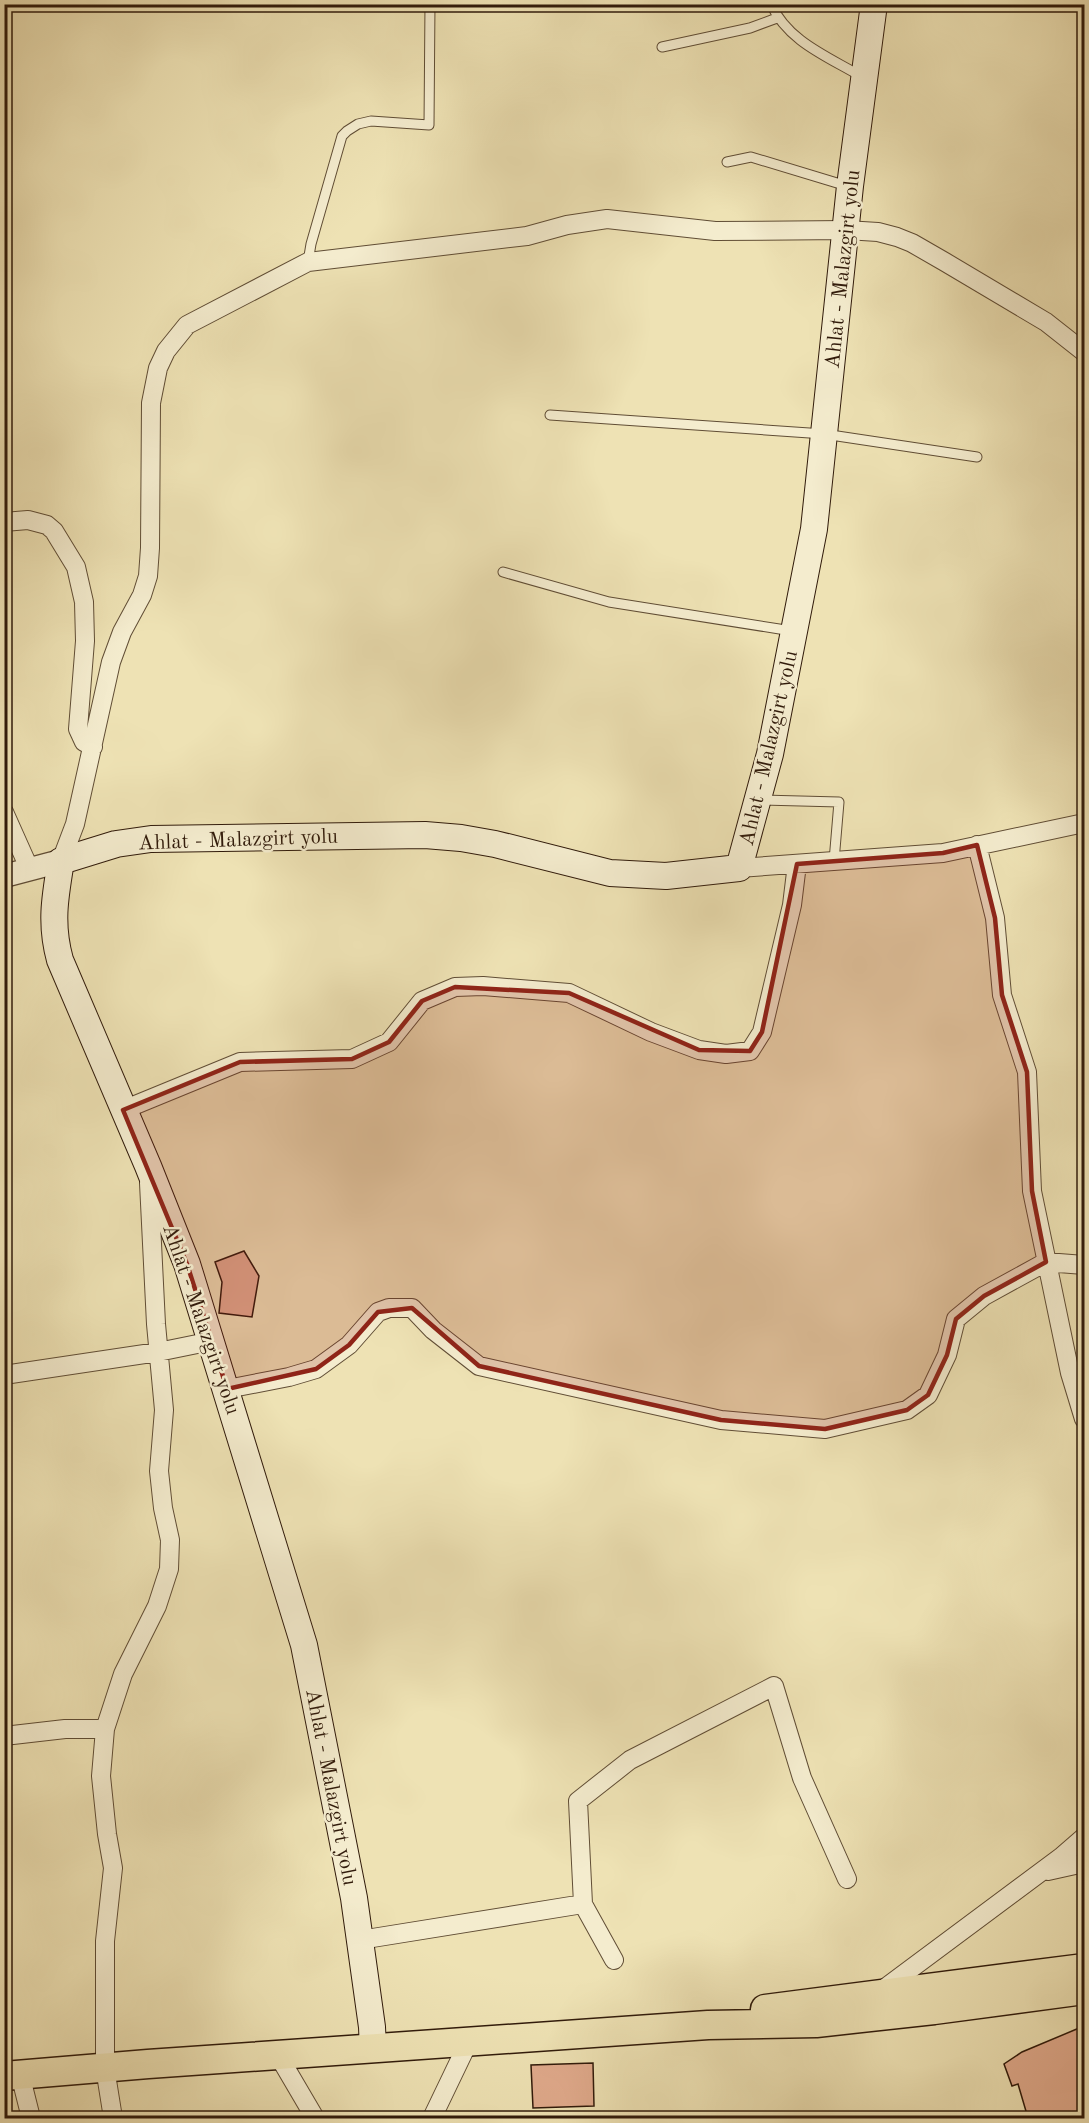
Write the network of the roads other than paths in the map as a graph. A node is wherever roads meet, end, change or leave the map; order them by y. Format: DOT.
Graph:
graph roads {
  1 [pos="430,4"];
  2 [pos="771,4"];
  3 [pos="874,4"];
  4 [pos="777,18"];
  5 [pos="662,47"];
  6 [pos="864,78"];
  7 [pos="727,162"];
  8 [pos="850,186"];
  9 [pos="846,230"];
  10 [pos="308,262"];
  11 [pos="1084,352"];
  12 [pos="550,416"];
  13 [pos="824,434"];
  14 [pos="976,457"];
  15 [pos="4,522"];
  16 [pos="503,572"];
  17 [pos="794,632"];
  18 [pos="93,747"];
  19 [pos="759,800"];
  20 [pos="4,812"];
  21 [pos="1084,823"];
  22 [pos="977,845"];
  23 [pos="62,861"];
  24 [pos="834,861"];
  25 [pos="797,864"];
  26 [pos="29,868"];
  27 [pos="740,868"];
  28 [pos="4,876"];
  29 [pos="123,1110"];
  30 [pos="148,1166"];
  31 [pos="1046,1262"];
  32 [pos="1084,1264"];
  33 [pos="212,1341"];
  34 [pos="158,1353"];
  35 [pos="4,1375"];
  36 [pos="227,1389"];
  37 [pos="1084,1419"];
  38 [pos="105,1729"];
  39 [pos="4,1736"];
  40 [pos="1084,1837"];
  41 [pos="1084,1863"];
  42 [pos="1040,1873"];
  43 [pos="847,1879"];
  44 [pos="583,1904"];
  45 [pos="360,1940"];
  46 [pos="614,1960"];
  47 [pos="1084,1968"];
  48 [pos="1084,1990"];
  49 [pos="870,2006"];
  50 [pos="468,2043"];
  51 [pos="373,2049"];
  52 [pos="278,2055"];
  53 [pos="105,2068"];
  54 [pos="12,2075"];
  55 [pos="31,2118"];
  56 [pos="112,2118"];
  57 [pos="315,2118"];
  58 [pos="432,2118"];
  1 -- 10 [label="lane"];
  2 -- 4 [label="lane"];
  3 -- 6 [label="main road, Ahlat - Malazgirt yolu"];
  4 -- 5 [label="lane"];
  4 -- 6 [label="lane"];
  6 -- 8 [label="main road, Ahlat - Malazgirt yolu"];
  7 -- 8 [label="lane"];
  8 -- 9 [label="main road, Ahlat - Malazgirt yolu"];
  9 -- 10 [label="street"];
  9 -- 11 [label="street"];
  9 -- 13 [label="main road, Ahlat - Malazgirt yolu"];
  10 -- 18 [label="street"];
  12 -- 13 [label="lane"];
  13 -- 14 [label="lane"];
  13 -- 17 [label="main road, Ahlat - Malazgirt yolu"];
  15 -- 18 [label="street"];
  16 -- 17 [label="lane"];
  17 -- 19 [label="main road, Ahlat - Malazgirt yolu"];
  18 -- 23 [label="street"];
  19 -- 24 [label="lane"];
  19 -- 27 [label="main road, Ahlat - Malazgirt yolu"];
  20 -- 26 [label="street"];
  21 -- 22 [label="street"];
  22 -- 24 [label="street"];
  22 -- 31 [label="street"];
  23 -- 26 [label="street"];
  23 -- 27 [label="main road, Ahlat - Malazgirt yolu"];
  23 -- 29 [label="main road, Ahlat - Malazgirt yolu"];
  24 -- 25 [label="street"];
  25 -- 27 [label="street"];
  25 -- 29 [label="street"];
  26 -- 28 [label="street"];
  29 -- 30 [label="main road, Ahlat - Malazgirt yolu"];
  30 -- 33 [label="main road, Ahlat - Malazgirt yolu"];
  30 -- 34 [label="street"];
  31 -- 32 [label="street"];
  31 -- 36 [label="street"];
  31 -- 37 [label="street"];
  33 -- 34 [label="street"];
  33 -- 36 [label="main road, Ahlat - Malazgirt yolu"];
  34 -- 35 [label="street"];
  34 -- 38 [label="street"];
  36 -- 45 [label="main road, Ahlat - Malazgirt yolu"];
  38 -- 39 [label="street"];
  38 -- 53 [label="street"];
  40 -- 42 [label="street"];
  41 -- 42 [label="street"];
  42 -- 49 [label="street"];
  43 -- 44 [label="street"];
  44 -- 45 [label="street"];
  44 -- 46 [label="street"];
  45 -- 51 [label="main road, Ahlat - Malazgirt yolu"];
  47 -- 49 [label="main road"];
  48 -- 49 [label="main road"];
  49 -- 50 [label="main road"];
  50 -- 51 [label="main road"];
  50 -- 58 [label="street"];
  51 -- 52 [label="main road"];
  52 -- 53 [label="main road"];
  52 -- 57 [label="street"];
  53 -- 54 [label="main road"];
  53 -- 56 [label="street"];
  54 -- 55 [label="street"];
}
